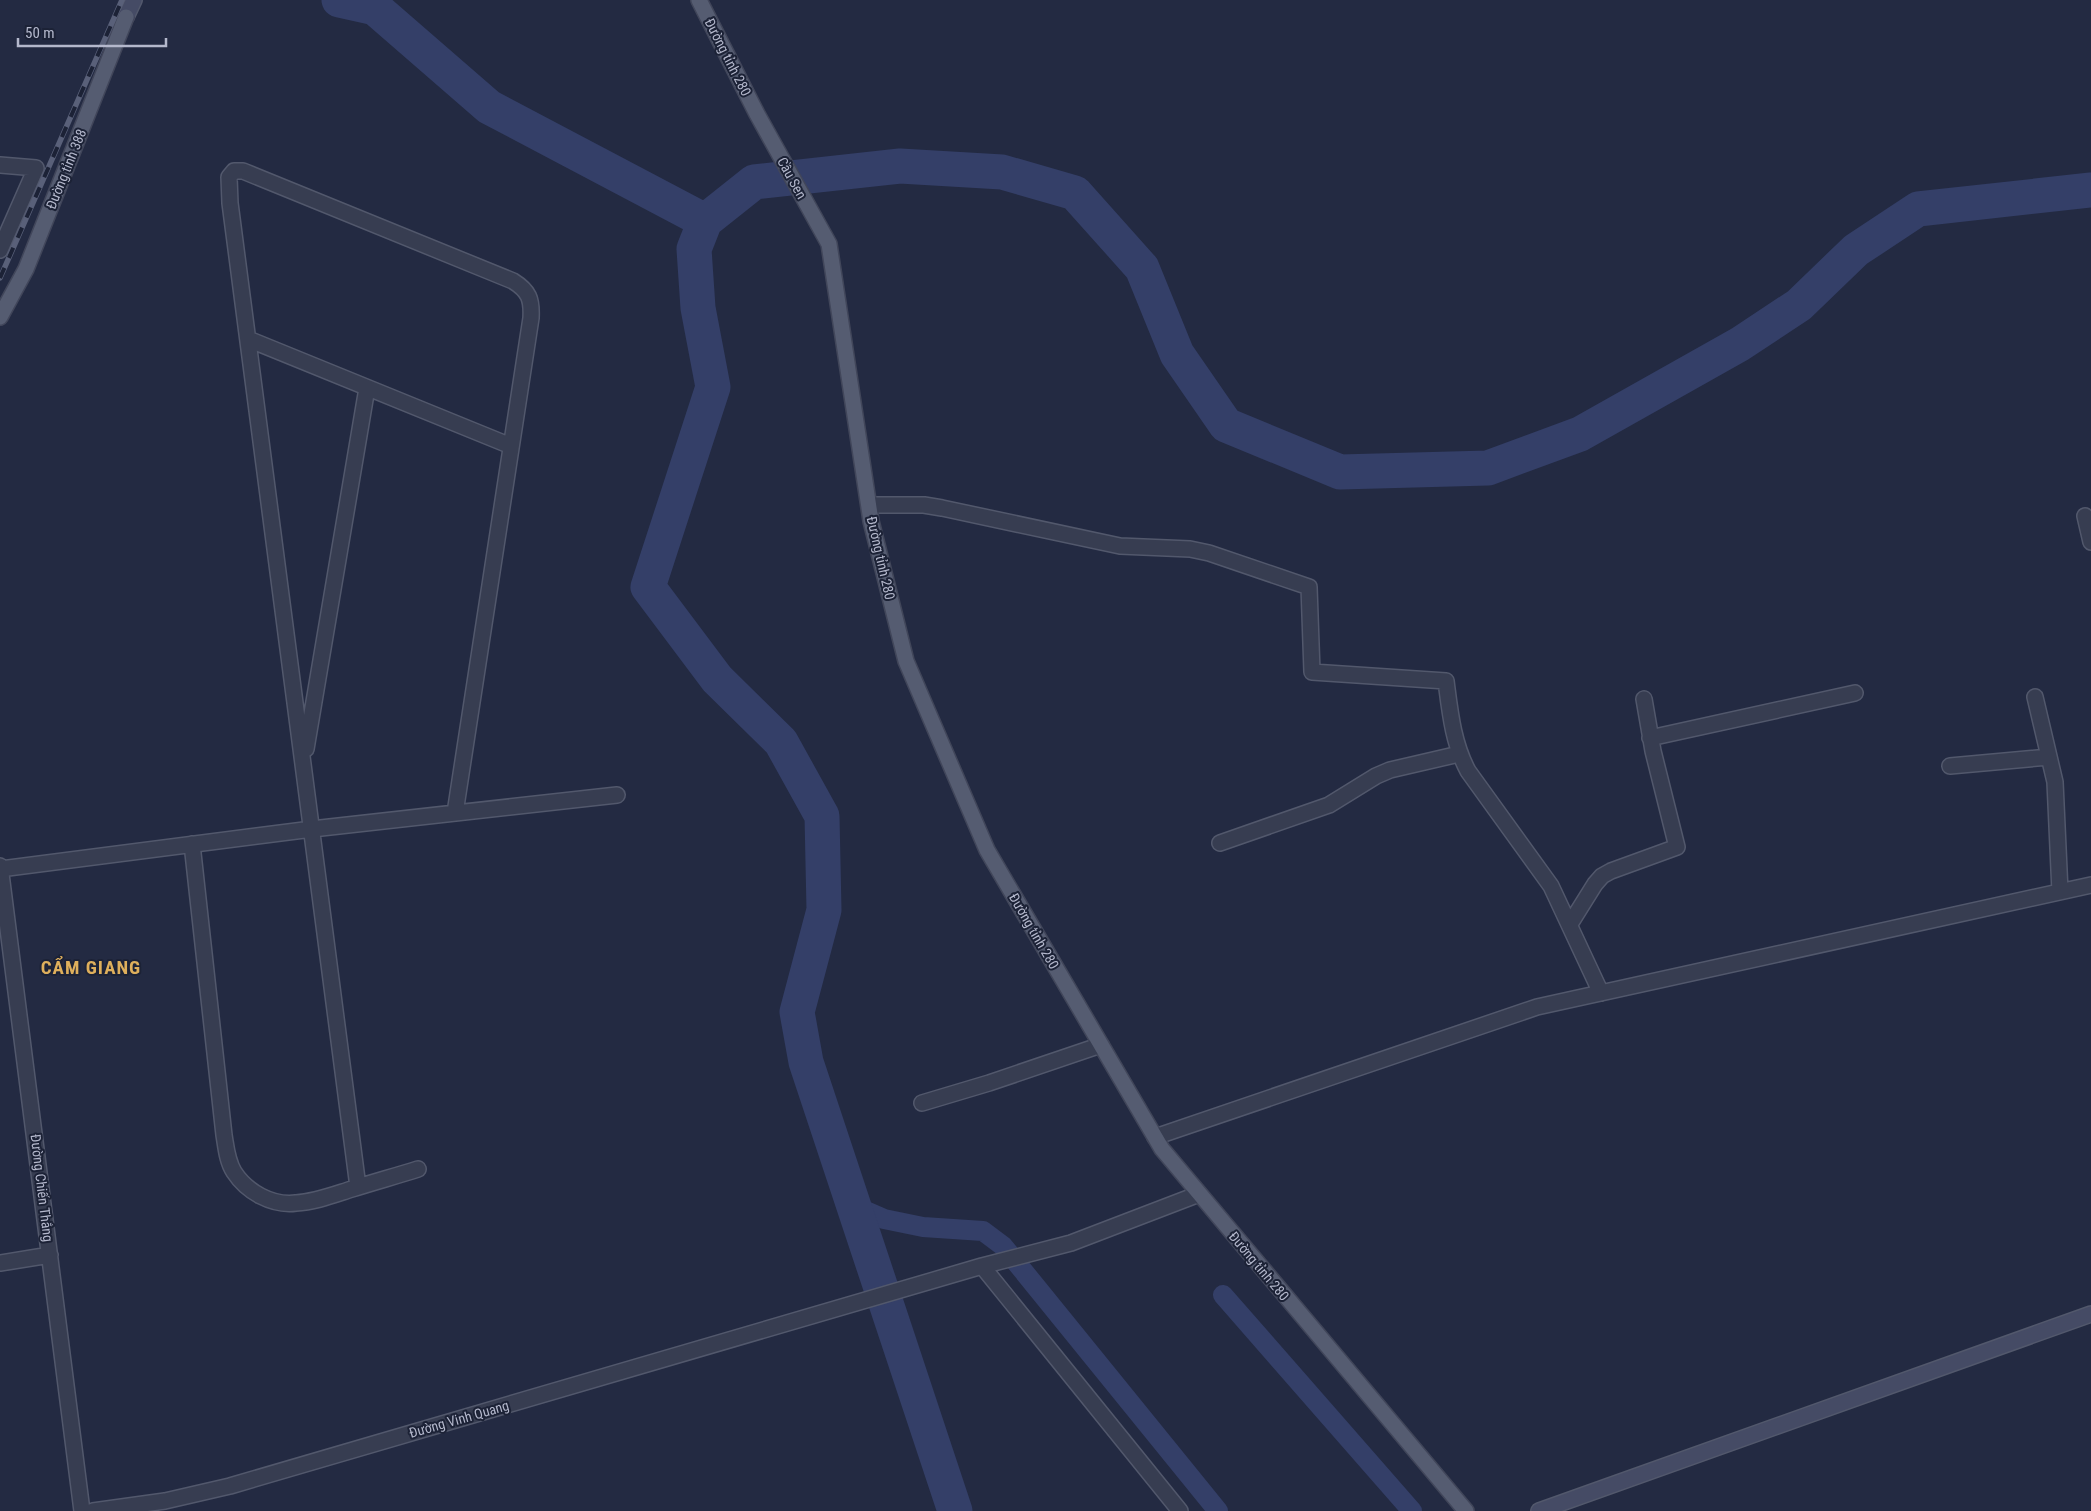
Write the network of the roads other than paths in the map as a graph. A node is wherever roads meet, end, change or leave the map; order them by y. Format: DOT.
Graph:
graph roads {
  1 [pos="134,0"];
  2 [pos="699,0"];
  3 [pos="126,17"];
  4 [pos="757,114"];
  5 [pos="0,165"];
  6 [pos="828,242"];
  7 [pos="0,250"];
  8 [pos="0,317"];
  9 [pos="248,339"];
  10 [pos="367,388"];
  11 [pos="511,446"];
  12 [pos="869,505"];
  13 [pos="2085,516"];
  14 [pos="2091,542"];
  15 [pos="1855,693"];
  16 [pos="2035,697"];
  17 [pos="1644,699"];
  18 [pos="1650,738"];
  19 [pos="1459,754"];
  20 [pos="2049,758"];
  21 [pos="304,764"];
  22 [pos="1950,766"];
  23 [pos="617,794"];
  24 [pos="455,813"];
  25 [pos="312,829"];
  26 [pos="1220,843"];
  27 [pos="192,844"];
  28 [pos="0,867"];
  29 [pos="2091,885"];
  30 [pos="2060,892"];
  31 [pos="1570,924"];
  32 [pos="1600,994"];
  33 [pos="1101,1046"];
  34 [pos="922,1103"];
  35 [pos="1155,1137"];
  36 [pos="418,1169"];
  37 [pos="358,1187"];
  38 [pos="1200,1194"];
  39 [pos="50,1255"];
  40 [pos="0,1264"];
  41 [pos="982,1266"];
  42 [pos="2091,1314"];
  43 [pos="82,1511"];
  44 [pos="93,1511"];
  45 [pos="1180,1511"];
  46 [pos="1466,1511"];
  47 [pos="1539,1511"];
  1 -- 3 [label="street"];
  2 -- 4 [label="main road, Đường tỉnh 280"];
  3 -- 8 [label="main road, Đường tỉnh 388"];
  4 -- 6 [label="main road, Cầu Sen"];
  5 -- 7 [label="street"];
  6 -- 12 [label="main road, Đường tỉnh 280"];
  9 -- 10 [label="street"];
  9 -- 11 [label="street"];
  9 -- 21 [label="street"];
  10 -- 11 [label="street"];
  10 -- 21 [label="street"];
  11 -- 24 [label="street"];
  12 -- 19 [label="street"];
  12 -- 33 [label="main road, Đường tỉnh 280"];
  13 -- 14 [label="street"];
  15 -- 18 [label="street"];
  16 -- 20 [label="street"];
  17 -- 18 [label="street"];
  18 -- 31 [label="street"];
  19 -- 26 [label="street"];
  19 -- 31 [label="street"];
  20 -- 22 [label="street"];
  20 -- 30 [label="street"];
  21 -- 25 [label="street"];
  23 -- 24 [label="street"];
  24 -- 25 [label="street"];
  25 -- 27 [label="street"];
  25 -- 37 [label="street"];
  27 -- 28 [label="street"];
  27 -- 37 [label="street"];
  28 -- 39 [label="street, Đường Chiến Thắng"];
  29 -- 30 [label="street"];
  30 -- 32 [label="street"];
  31 -- 32 [label="street"];
  32 -- 35 [label="street"];
  33 -- 34 [label="street"];
  33 -- 35 [label="main road, Đường tỉnh 280"];
  35 -- 38 [label="main road, Đường tỉnh 280"];
  36 -- 37 [label="street"];
  38 -- 41 [label="street, Đường Vinh Quang"];
  38 -- 46 [label="main road, Đường tỉnh 280"];
  39 -- 40 [label="street"];
  39 -- 43 [label="street, Đường Chiến Thắng"];
  41 -- 44 [label="street, Đường Vinh Quang"];
  41 -- 45 [label="street"];
  42 -- 47 [label="street"];
}
